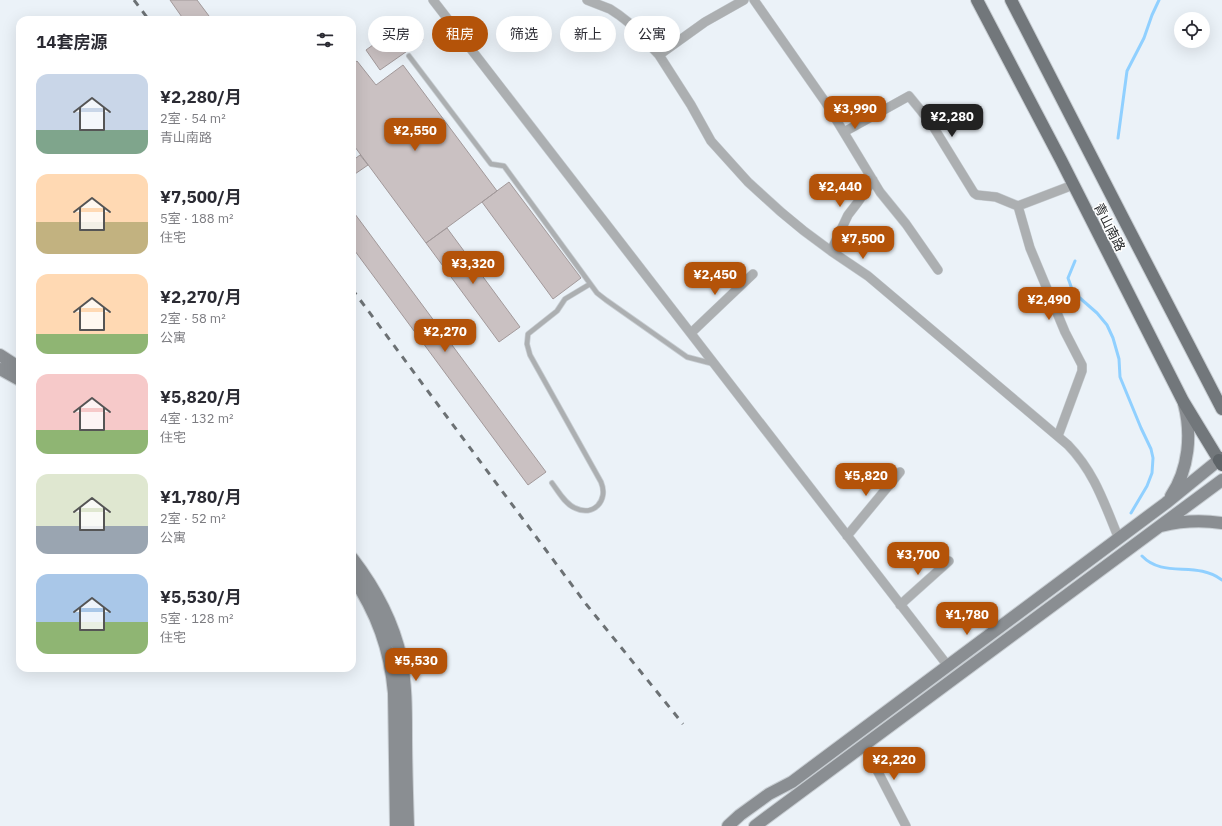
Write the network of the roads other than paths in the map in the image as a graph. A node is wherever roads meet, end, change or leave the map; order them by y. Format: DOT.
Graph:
graph roads {
  1 [pos="433,0"];
  2 [pos="587,0"];
  3 [pos="744,0"];
  4 [pos="754,0"];
  5 [pos="977,0"];
  6 [pos="1011,0"];
  7 [pos="659,55"];
  8 [pos="409,56"];
  9 [pos="844,132"];
  10 [pos="873,180"];
  11 [pos="1073,186"];
  12 [pos="1018,206"];
  13 [pos="831,251"];
  14 [pos="938,270"];
  15 [pos="753,274"];
  16 [pos="590,284"];
  17 [pos="691,333"];
  18 [pos="0,355"];
  19 [pos="715,364"];
  20 [pos="16,365"];
  21 [pos="0,369"];
  22 [pos="16,378"];
  23 [pos="1208,382"];
  24 [pos="1222,393"];
  25 [pos="1183,401"];
  26 [pos="1222,409"];
  27 [pos="1058,436"];
  28 [pos="1221,461"];
  29 [pos="900,472"];
  30 [pos="1222,480"];
  31 [pos="552,482"];
  32 [pos="1166,504"];
  33 [pos="1222,523"];
  34 [pos="1156,528"];
  35 [pos="847,536"];
  36 [pos="1118,539"];
  37 [pos="949,561"];
  38 [pos="356,563"];
  39 [pos="356,582"];
  40 [pos="900,605"];
  41 [pos="948,666"];
  42 [pos="864,745"];
  43 [pos="396,826"];
  44 [pos="408,826"];
  45 [pos="728,826"];
  46 [pos="754,826"];
  47 [pos="906,826"];
  1 -- 17 [label="street"];
  2 -- 7 [label="street"];
  3 -- 7 [label="street"];
  4 -- 9 [label="street"];
  5 -- 11 [label="main road, 青山南路"];
  6 -- 23 [label="main road, 青山南路"];
  7 -- 13 [label="street"];
  8 -- 16 [label="lane"];
  9 -- 10 [label="street"];
  9 -- 12 [label="street"];
  10 -- 13 [label="street"];
  10 -- 14 [label="street"];
  11 -- 12 [label="street"];
  11 -- 25 [label="main road, 青山南路"];
  12 -- 27 [label="street"];
  13 -- 27 [label="street"];
  15 -- 17 [label="street"];
  16 -- 19 [label="lane"];
  16 -- 31 [label="lane"];
  17 -- 19 [label="street"];
  18 -- 20 [label="street"];
  19 -- 35 [label="street"];
  21 -- 22 [label="street"];
  23 -- 24 [label="main road"];
  23 -- 26 [label="main road, 青山南路"];
  25 -- 28 [label="main road, 青山南路"];
  25 -- 32 [label="street"];
  27 -- 36 [label="street"];
  28 -- 32 [label="street"];
  29 -- 35 [label="street"];
  30 -- 34 [label="street"];
  32 -- 36 [label="street"];
  33 -- 34 [label="street"];
  34 -- 42 [label="street"];
  35 -- 40 [label="street"];
  36 -- 41 [label="street"];
  37 -- 40 [label="street"];
  38 -- 44 [label="street"];
  39 -- 43 [label="street"];
  40 -- 41 [label="street"];
  41 -- 45 [label="street"];
  42 -- 46 [label="street"];
  42 -- 47 [label="street"];
}
